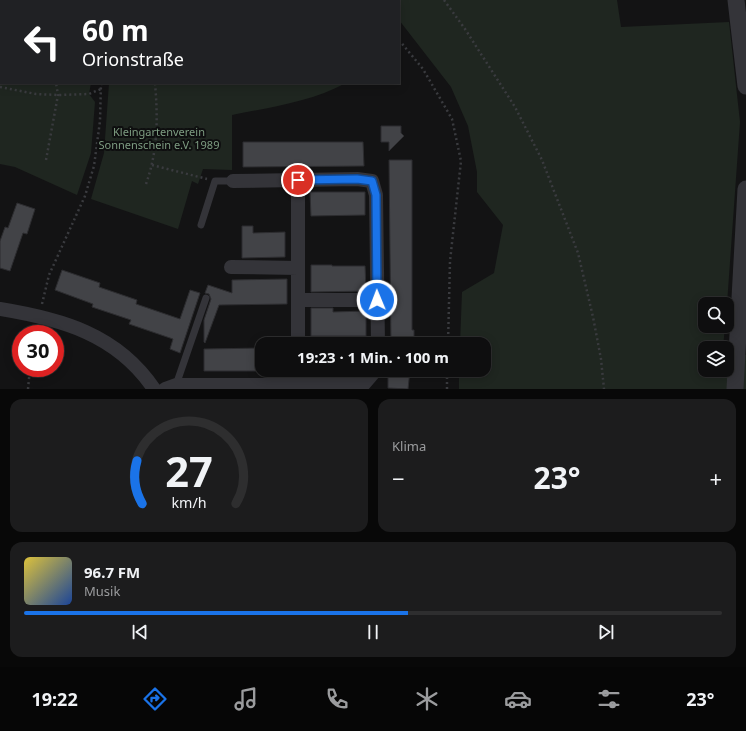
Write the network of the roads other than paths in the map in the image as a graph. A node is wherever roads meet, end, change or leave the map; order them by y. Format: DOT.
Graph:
graph roads {
  1 [pos="736,0"];
  2 [pos="746,86"];
  3 [pos="298,180"];
  4 [pos="233,181"];
  5 [pos="746,189"];
  6 [pos="201,225"];
  7 [pos="231,267"];
  8 [pos="298,268"];
  9 [pos="206,298"];
  10 [pos="298,300"];
  11 [pos="377,300"];
  12 [pos="0,309"];
  13 [pos="298,337"];
  14 [pos="378,337"];
  15 [pos="298,377"];
  16 [pos="370,377"];
  17 [pos="298,385"];
  18 [pos="170,387"];
  19 [pos="354,387"];
  20 [pos="154,389"];
  21 [pos="735,389"];
  1 -- 2 [label="street"];
  3 -- 4 [label="street"];
  3 -- 8 [label="street"];
  3 -- 11 [label="street"];
  4 -- 6 [label="lane"];
  5 -- 21 [label="street"];
  7 -- 8 [label="street"];
  8 -- 10 [label="street"];
  9 -- 18 [label="lane"];
  10 -- 11 [label="street"];
  10 -- 13 [label="street"];
  11 -- 14 [label="street"];
  12 -- 20 [label="street"];
  15 -- 17 [label="street"];
  16 -- 19 [label="street"];
  17 -- 18 [label="street"];
  17 -- 19 [label="street"];
}
